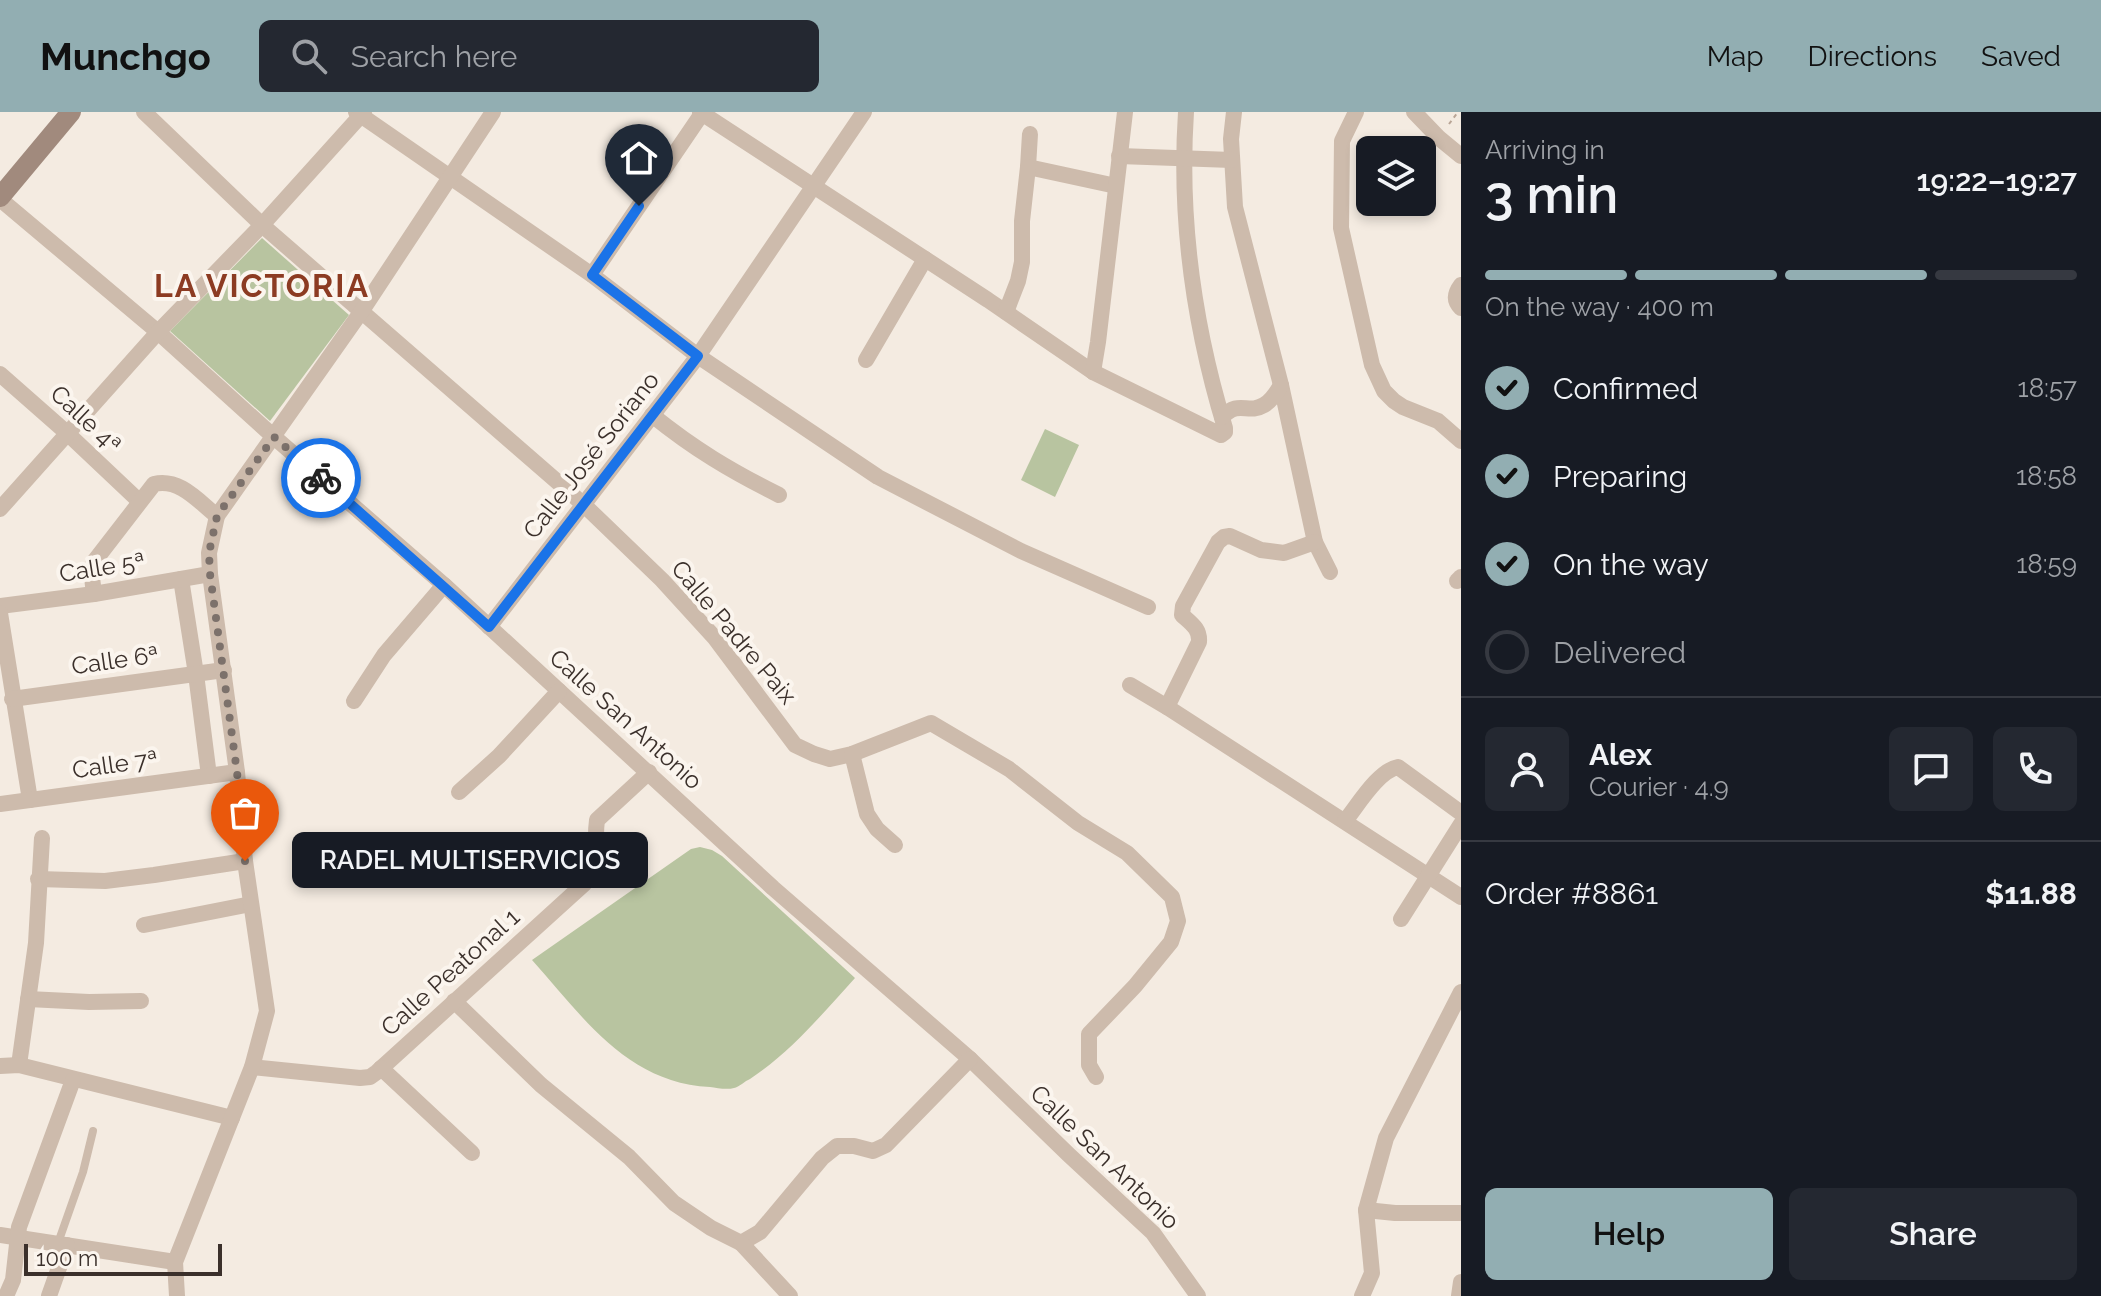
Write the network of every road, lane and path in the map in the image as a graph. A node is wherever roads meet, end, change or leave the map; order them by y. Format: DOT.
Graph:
graph roads {
  1 [pos="71,112"];
  2 [pos="144,112"];
  3 [pos="493,112"];
  4 [pos="702,112"];
  5 [pos="864,112"];
  6 [pos="1125,112"];
  7 [pos="1186,112"];
  8 [pos="1234,112"];
  9 [pos="1356,112"];
  10 [pos="1414,112"];
  11 [pos="360,113"];
  12 [pos="1030,134"];
  13 [pos="1119,156"];
  14 [pos="1461,156"];
  15 [pos="1185,157"];
  16 [pos="1232,160"];
  17 [pos="1028,167"];
  18 [pos="450,175"];
  19 [pos="1116,186"];
  20 [pos="813,187"];
  21 [pos="0,198"];
  22 [pos="262,225"];
  23 [pos="925,259"];
  24 [pos="592,275"];
  25 [pos="1461,285"];
  26 [pos="1461,308"];
  27 [pos="361,312"];
  28 [pos="1006,312"];
  29 [pos="158,332"];
  30 [pos="698,356"];
  31 [pos="866,360"];
  32 [pos="1093,372"];
  33 [pos="0,374"];
  34 [pos="1281,385"];
  35 [pos="652,415"];
  36 [pos="1222,417"];
  37 [pos="67,433"];
  38 [pos="274,437"];
  39 [pos="1461,441"];
  40 [pos="779,495"];
  41 [pos="139,501"];
  42 [pos="583,504"];
  43 [pos="0,509"];
  44 [pos="217,516"];
  45 [pos="1315,542"];
  46 [pos="1330,572"];
  47 [pos="210,574"];
  48 [pos="181,579"];
  49 [pos="444,585"];
  50 [pos="94,594"];
  51 [pos="0,606"];
  52 [pos="1148,607"];
  53 [pos="0,613"];
  54 [pos="489,627"];
  55 [pos="224,670"];
  56 [pos="196,674"];
  57 [pos="1130,685"];
  58 [pos="559,691"];
  59 [pos="12,699"];
  60 [pos="354,701"];
  61 [pos="1167,707"];
  62 [pos="852,754"];
  63 [pos="237,772"];
  64 [pos="649,772"];
  65 [pos="209,776"];
  66 [pos="459,792"];
  67 [pos="30,800"];
  68 [pos="0,804"];
  69 [pos="1461,813"];
  70 [pos="1345,821"];
  71 [pos="1461,824"];
  72 [pos="42,838"];
  73 [pos="895,845"];
  74 [pos="245,861"];
  75 [pos="1429,876"];
  76 [pos="38,879"];
  77 [pos="1461,897"];
  78 [pos="251,904"];
  79 [pos="1401,919"];
  80 [pos="144,925"];
  81 [pos="1461,992"];
  82 [pos="28,999"];
  83 [pos="141,1001"];
  84 [pos="454,1001"];
  85 [pos="970,1059"];
  86 [pos="19,1065"];
  87 [pos="0,1066"];
  88 [pos="252,1067"];
  89 [pos="381,1068"];
  90 [pos="1096,1077"];
  91 [pos="73,1080"];
  92 [pos="232,1118"];
  93 [pos="93,1131"];
  94 [pos="472,1153"];
  95 [pos="1366,1210"];
  96 [pos="1461,1213"];
  97 [pos="0,1235"];
  98 [pos="18,1238"];
  99 [pos="741,1243"];
  100 [pos="62,1245"];
  101 [pos="175,1262"];
  102 [pos="1461,1282"];
  103 [pos="6,1296"];
  104 [pos="49,1296"];
  105 [pos="177,1296"];
  106 [pos="790,1296"];
  107 [pos="1198,1296"];
  108 [pos="1362,1296"];
  109 [pos="1459,1296"];
  1 -- 21 [label="main road"];
  2 -- 22 [label="street, Calle Padre Paix"];
  3 -- 18 [label="street"];
  4 -- 20 [label="street"];
  4 -- 24 [label="street"];
  5 -- 20 [label="street, Calle José Soriano"];
  6 -- 13 [label="street"];
  7 -- 15 [label="street"];
  8 -- 16 [label="street"];
  9 -- 39 [label="street"];
  10 -- 14 [label="street"];
  11 -- 18 [label="street"];
  11 -- 22 [label="street"];
  12 -- 17 [label="street"];
  13 -- 15 [label="street"];
  13 -- 19 [label="street"];
  15 -- 16 [label="street"];
  15 -- 36 [label="street"];
  16 -- 34 [label="street"];
  17 -- 19 [label="street"];
  17 -- 28 [label="street"];
  18 -- 24 [label="street"];
  18 -- 27 [label="street"];
  19 -- 32 [label="street"];
  20 -- 23 [label="street"];
  20 -- 30 [label="street, Calle José Soriano"];
  21 -- 29 [label="street, Calle San Antonio"];
  22 -- 27 [label="street, Calle Padre Paix"];
  22 -- 29 [label="street"];
  23 -- 28 [label="street"];
  23 -- 31 [label="street"];
  24 -- 30 [label="street"];
  25 -- 26 [label="street"];
  27 -- 38 [label="street"];
  27 -- 42 [label="street, Calle Padre Paix"];
  28 -- 32 [label="street"];
  29 -- 37 [label="street"];
  29 -- 38 [label="street, Calle San Antonio"];
  30 -- 35 [label="street, Calle José Soriano"];
  30 -- 52 [label="street"];
  32 -- 36 [label="street"];
  33 -- 37 [label="street, Calle 4ª"];
  34 -- 36 [label="street"];
  34 -- 45 [label="street"];
  35 -- 40 [label="street"];
  35 -- 42 [label="street, Calle José Soriano"];
  37 -- 41 [label="street, Calle 4ª"];
  37 -- 43 [label="street"];
  38 -- 44 [label="street"];
  38 -- 49 [label="street, Calle San Antonio"];
  41 -- 44 [label="street"];
  41 -- 50 [label="street"];
  42 -- 54 [label="street, Calle José Soriano"];
  42 -- 62 [label="street, Calle Padre Paix"];
  44 -- 47 [label="street"];
  45 -- 46 [label="street"];
  45 -- 61 [label="street"];
  47 -- 48 [label="street, Calle 5ª"];
  47 -- 55 [label="street"];
  48 -- 50 [label="street, Calle 5ª"];
  48 -- 56 [label="street"];
  49 -- 54 [label="street, Calle San Antonio"];
  49 -- 60 [label="street"];
  50 -- 51 [label="street, Calle 5ª"];
  53 -- 59 [label="street"];
  54 -- 58 [label="street, Calle San Antonio"];
  55 -- 56 [label="street, Calle 6ª"];
  55 -- 63 [label="street"];
  56 -- 59 [label="street, Calle 6ª"];
  56 -- 65 [label="street"];
  57 -- 61 [label="street"];
  58 -- 64 [label="street, Calle San Antonio"];
  58 -- 66 [label="street"];
  59 -- 67 [label="street"];
  61 -- 70 [label="street"];
  62 -- 73 [label="street"];
  62 -- 90 [label="street, Calle Padre Paix"];
  63 -- 65 [label="street, Calle 7ª"];
  63 -- 74 [label="street"];
  64 -- 84 [label="street, Calle Peatonal 1"];
  64 -- 85 [label="street, Calle San Antonio"];
  65 -- 67 [label="street, Calle 7ª"];
  67 -- 68 [label="street, Calle 7ª"];
  69 -- 70 [label="street"];
  70 -- 75 [label="street"];
  71 -- 75 [label="street"];
  72 -- 76 [label="street"];
  74 -- 76 [label="street"];
  74 -- 78 [label="street"];
  75 -- 77 [label="street"];
  75 -- 79 [label="street"];
  76 -- 82 [label="street"];
  78 -- 80 [label="street"];
  78 -- 88 [label="street"];
  81 -- 95 [label="street"];
  82 -- 83 [label="street"];
  82 -- 86 [label="street"];
  84 -- 89 [label="street, Calle Peatonal 1"];
  84 -- 99 [label="street"];
  85 -- 99 [label="street"];
  85 -- 107 [label="street, Calle San Antonio"];
  86 -- 87 [label="street"];
  86 -- 91 [label="street"];
  88 -- 89 [label="street, Calle Peatonal 1"];
  88 -- 92 [label="street"];
  89 -- 94 [label="street"];
  91 -- 92 [label="street"];
  91 -- 98 [label="street"];
  92 -- 101 [label="street"];
  93 -- 100 [label="lane"];
  95 -- 96 [label="street"];
  95 -- 108 [label="street"];
  97 -- 98 [label="street"];
  98 -- 100 [label="street"];
  98 -- 103 [label="street"];
  99 -- 106 [label="street"];
  100 -- 101 [label="street"];
  100 -- 104 [label="street"];
  101 -- 105 [label="street"];
  102 -- 109 [label="street"];
}
